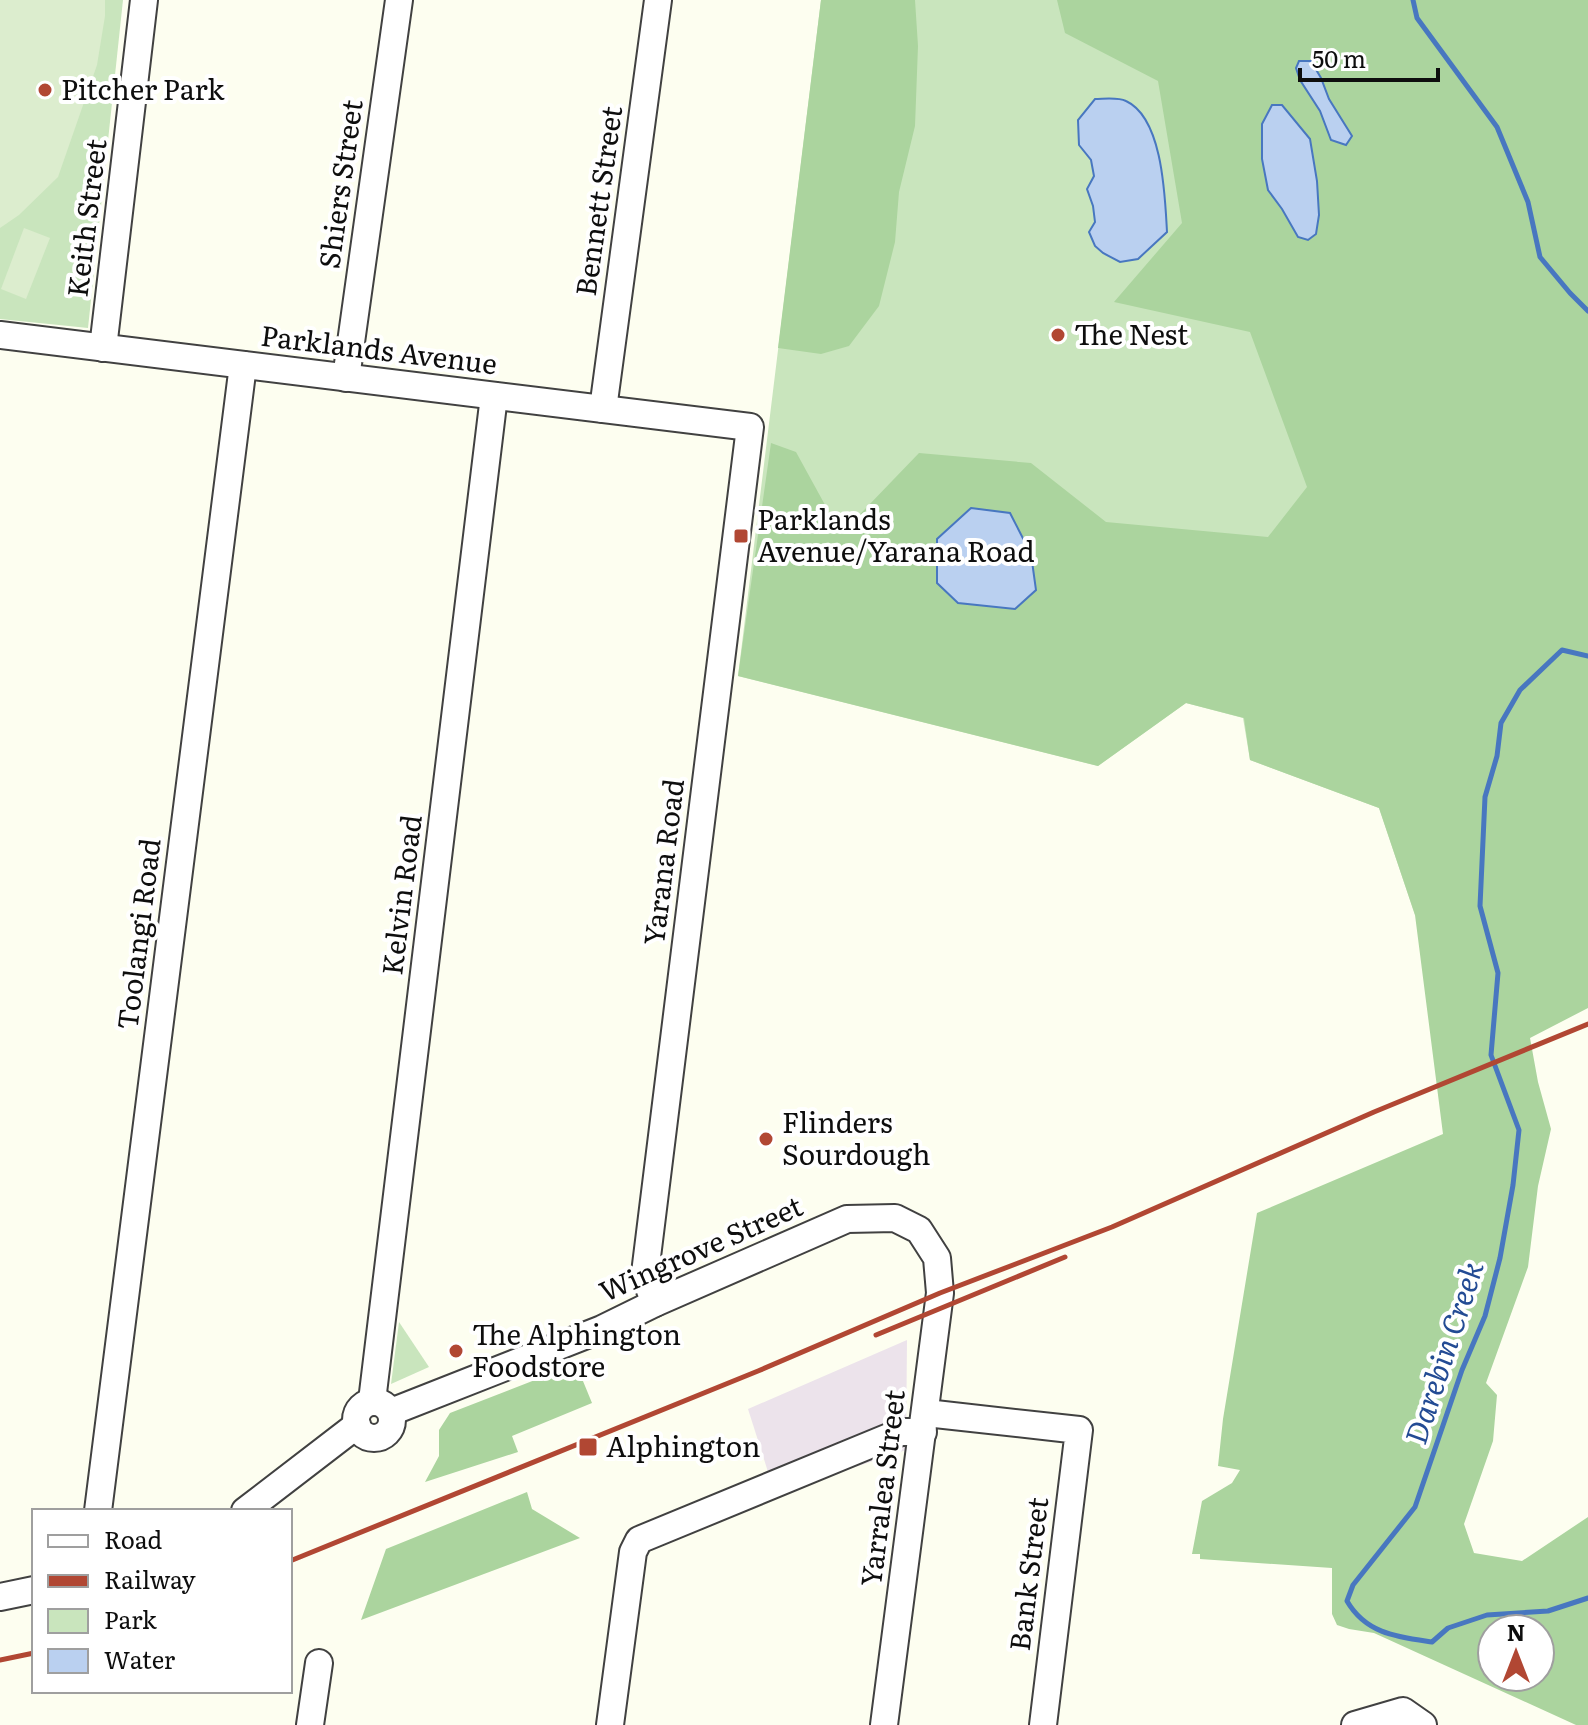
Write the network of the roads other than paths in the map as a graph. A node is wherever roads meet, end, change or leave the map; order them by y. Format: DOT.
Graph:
graph roads {
  1 [pos="144,0"];
  2 [pos="399,0"];
  3 [pos="658,0"];
  4 [pos="0,335"];
  5 [pos="103,348"];
  6 [pos="243,365"];
  7 [pos="346,378"];
  8 [pos="494,396"];
  9 [pos="603,409"];
  10 [pos="750,427"];
  11 [pos="937,1258"];
  12 [pos="655,1303"];
  13 [pos="381,1407"];
  14 [pos="924,1423"];
  15 [pos="98,1509"];
  16 [pos="248,1509"];
  17 [pos="32,1590"];
  18 [pos="0,1597"];
  19 [pos="319,1663"];
  20 [pos="310,1725"];
  21 [pos="610,1725"];
  22 [pos="884,1725"];
  23 [pos="1043,1725"];
  24 [pos="1355,1725"];
  25 [pos="1423,1725"];
  1 -- 5 [label="street, Keith Street"];
  2 -- 7 [label="street, Shiers Street"];
  3 -- 9 [label="street, Bennett Street"];
  4 -- 5 [label="street, Parklands Avenue"];
  5 -- 6 [label="street, Parklands Avenue"];
  6 -- 7 [label="street, Parklands Avenue"];
  6 -- 15 [label="street, Toolangi Road"];
  7 -- 8 [label="street, Parklands Avenue"];
  8 -- 9 [label="street, Parklands Avenue"];
  8 -- 13 [label="street, Kelvin Road"];
  9 -- 10 [label="street, Parklands Avenue"];
  10 -- 12 [label="street, Yarana Road"];
  11 -- 12 [label="street, Wingrove Street"];
  11 -- 14 [label="street, Yarralea Street"];
  12 -- 13 [label="street, Wingrove Street"];
  13 -- 16 [label="street"];
  14 -- 21 [label="street"];
  14 -- 22 [label="street, Yarralea Street"];
  14 -- 23 [label="street, Bank Street"];
  17 -- 18 [label="street"];
  19 -- 20 [label="street"];
  24 -- 25 [label="street"];
}
